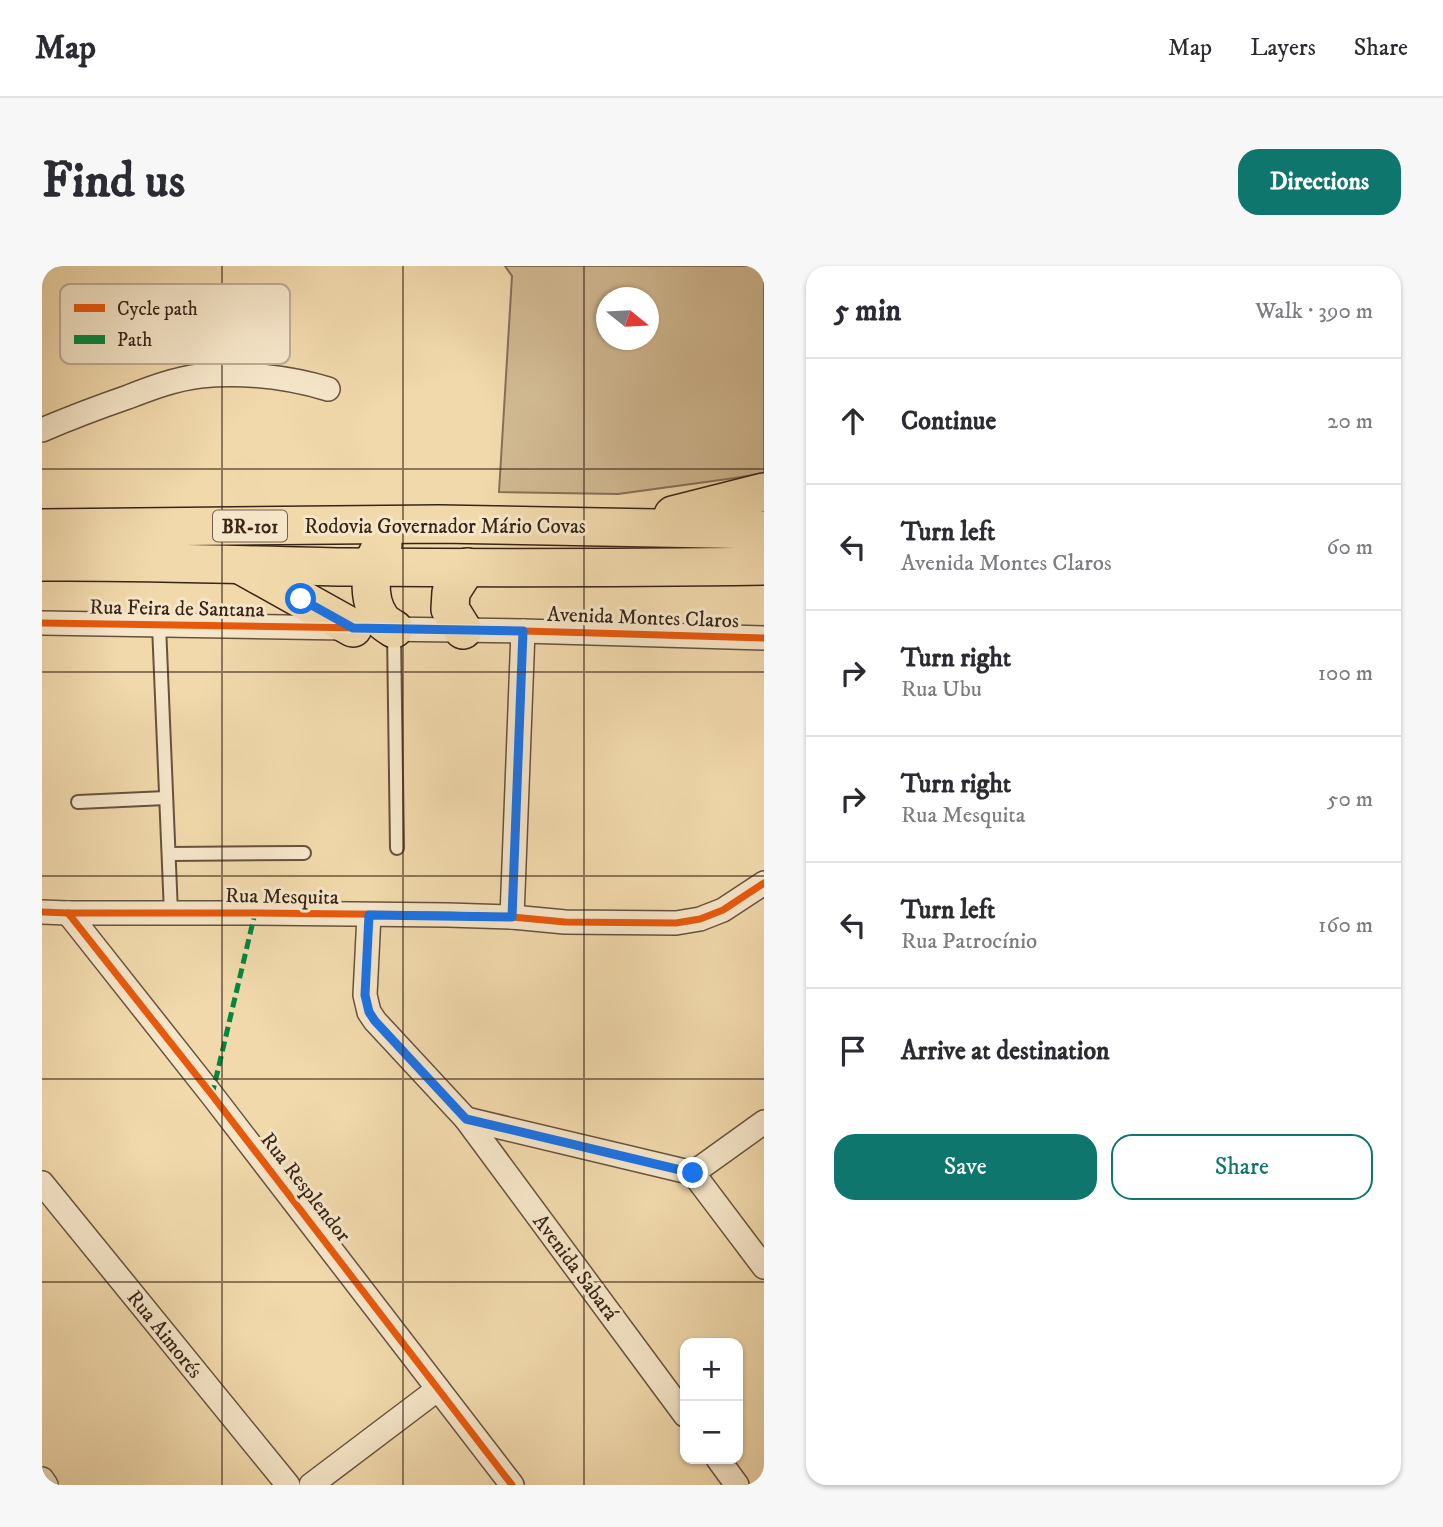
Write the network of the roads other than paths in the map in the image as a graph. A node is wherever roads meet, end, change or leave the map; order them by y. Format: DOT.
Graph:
graph roads {
  1 [pos="328,389"];
  2 [pos="42,430"];
  3 [pos="764,492"];
  4 [pos="439,524"];
  5 [pos="42,528"];
  6 [pos="618,528"];
  7 [pos="764,530"];
  8 [pos="42,562"];
  9 [pos="764,564"];
  10 [pos="240,565"];
  11 [pos="372,567"];
  12 [pos="467,567"];
  13 [pos="42,623"];
  14 [pos="159,625"];
  15 [pos="353,628"];
  16 [pos="394,629"];
  17 [pos="463,630"];
  18 [pos="523,631"];
  19 [pos="764,638"];
  20 [pos="166,798"];
  21 [pos="78,802"];
  22 [pos="397,848"];
  23 [pos="304,853"];
  24 [pos="169,854"];
  25 [pos="764,883"];
  26 [pos="42,912"];
  27 [pos="171,913"];
  28 [pos="68,914"];
  29 [pos="369,915"];
  30 [pos="512,917"];
  31 [pos="466,1119"];
  32 [pos="764,1122"];
  33 [pos="693,1173"];
  34 [pos="42,1183"];
  35 [pos="764,1267"];
  36 [pos="438,1389"];
  37 [pos="680,1408"];
  38 [pos="722,1464"];
  39 [pos="42,1479"];
  40 [pos="46,1485"];
  41 [pos="288,1485"];
  42 [pos="311,1485"];
  43 [pos="512,1485"];
  44 [pos="737,1485"];
  1 -- 2 [label="street"];
  3 -- 6 [label="main road"];
  4 -- 5 [label="main road, Rodovia Governador Mário Covas / BR-101"];
  4 -- 6 [label="main road, Rodovia Governador Mário Covas / BR-101"];
  4 -- 11 [label="main road"];
  6 -- 7 [label="main road, Rodovia Governador Mário Covas / BR-101"];
  8 -- 10 [label="main road, Rodovia Governador Mário Covas / BR-101"];
  9 -- 12 [label="main road, Rodovia Governador Mário Covas / BR-101"];
  10 -- 11 [label="main road, Rodovia Governador Mário Covas / BR-101"];
  10 -- 15 [label="main road"];
  11 -- 12 [label="main road, Rodovia Governador Mário Covas / BR-101"];
  11 -- 16 [label="main road"];
  12 -- 17 [label="main road"];
  13 -- 14 [label="street, Rua Feira de Santana"];
  14 -- 15 [label="street, Rua Feira de Santana"];
  14 -- 20 [label="lane"];
  15 -- 16 [label="street, Avenida Montes Claros"];
  16 -- 17 [label="street, Avenida Montes Claros"];
  16 -- 22 [label="lane"];
  17 -- 18 [label="street, Avenida Montes Claros"];
  18 -- 19 [label="street, Avenida Montes Claros"];
  18 -- 30 [label="street"];
  20 -- 21 [label="lane"];
  20 -- 24 [label="lane"];
  23 -- 24 [label="lane"];
  24 -- 27 [label="lane"];
  25 -- 30 [label="street, Rua Mesquita"];
  26 -- 28 [label="street, Rua Mesquita"];
  27 -- 28 [label="street, Rua Mesquita"];
  27 -- 29 [label="street, Rua Mesquita"];
  28 -- 36 [label="street, Rua Resplendor"];
  29 -- 30 [label="street, Rua Mesquita"];
  29 -- 31 [label="street, Avenida Sabará"];
  31 -- 33 [label="street"];
  31 -- 37 [label="street, Avenida Sabará"];
  32 -- 33 [label="street"];
  33 -- 35 [label="street"];
  34 -- 41 [label="street, Rua Aimorés"];
  36 -- 42 [label="street"];
  36 -- 43 [label="street, Rua Resplendor"];
  38 -- 44 [label="street"];
  39 -- 40 [label="street"];
}
